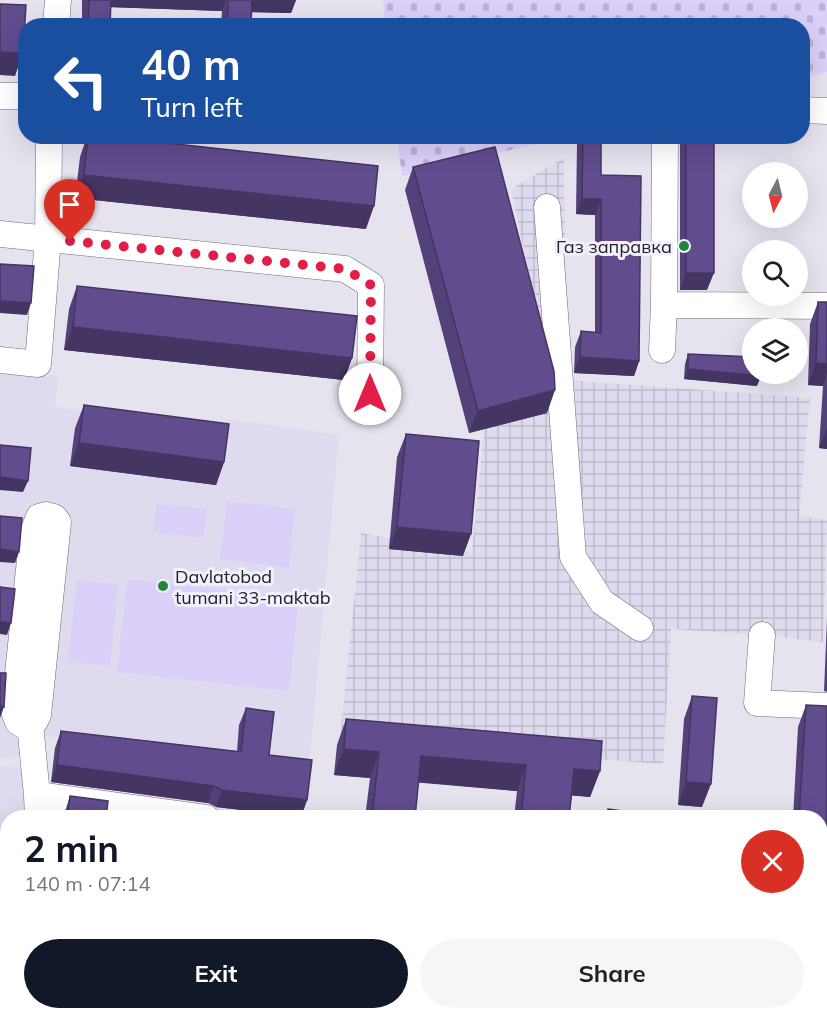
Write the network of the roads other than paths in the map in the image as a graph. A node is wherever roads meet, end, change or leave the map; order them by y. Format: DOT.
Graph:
graph roads {
  1 [pos="58,0"];
  2 [pos="57,18"];
  3 [pos="0,96"];
  4 [pos="18,96"];
  5 [pos="810,110"];
  6 [pos="827,111"];
  7 [pos="50,144"];
  8 [pos="665,144"];
  9 [pos="547,207"];
  10 [pos="0,234"];
  11 [pos="48,238"];
  12 [pos="664,305"];
  13 [pos="827,306"];
  14 [pos="662,350"];
  15 [pos="0,360"];
  16 [pos="370,394"];
  17 [pos="640,628"];
  18 [pos="762,635"];
  19 [pos="827,706"];
  20 [pos="30,724"];
  21 [pos="37,806"];
  22 [pos="88,810"];
  1 -- 2 [label="street"];
  3 -- 4 [label="street"];
  5 -- 6 [label="street"];
  7 -- 11 [label="street"];
  8 -- 12 [label="street"];
  9 -- 17 [label="street"];
  10 -- 11 [label="street"];
  11 -- 15 [label="street"];
  11 -- 16 [label="street"];
  12 -- 13 [label="street"];
  12 -- 14 [label="street"];
  18 -- 19 [label="street"];
  20 -- 20 [label="street"];
  20 -- 21 [label="street"];
  21 -- 22 [label="street"];
}
